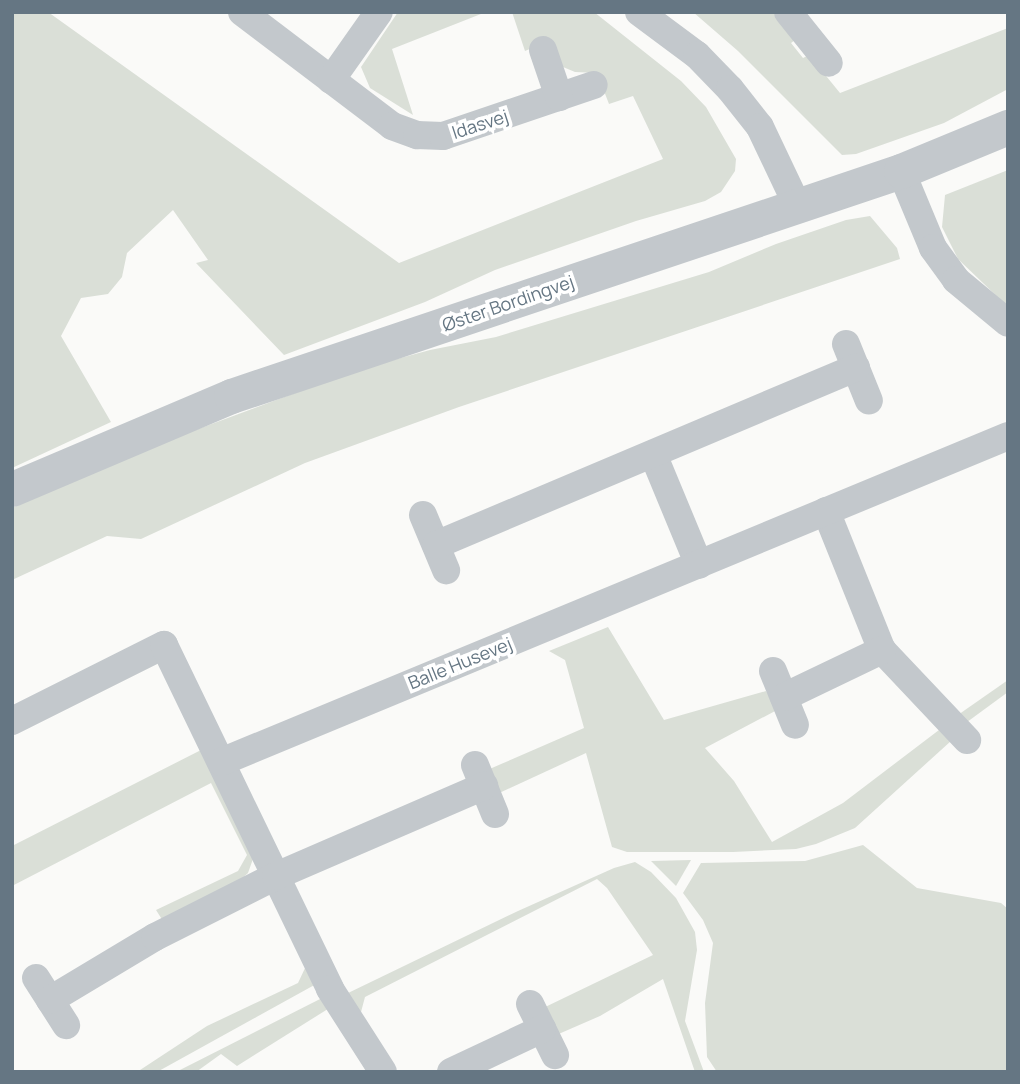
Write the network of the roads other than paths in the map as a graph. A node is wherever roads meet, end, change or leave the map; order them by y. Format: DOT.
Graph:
graph roads {
  1 [pos="242,12"];
  2 [pos="379,12"];
  3 [pos="649,15"];
  4 [pos="804,17"];
  5 [pos="543,50"];
  6 [pos="829,63"];
  7 [pos="331,80"];
  8 [pos="594,85"];
  9 [pos="559,97"];
  10 [pos="1008,127"];
  11 [pos="901,171"];
  12 [pos="797,205"];
  13 [pos="1008,323"];
  14 [pos="869,401"];
  15 [pos="1008,436"];
  16 [pos="653,454"];
  17 [pos="12,489"];
  18 [pos="827,511"];
  19 [pos="423,515"];
  20 [pos="699,565"];
  21 [pos="882,650"];
  22 [pos="773,671"];
  23 [pos="784,697"];
  24 [pos="12,721"];
  25 [pos="795,725"];
  26 [pos="967,740"];
  27 [pos="221,762"];
  28 [pos="495,814"];
  29 [pos="276,876"];
  30 [pos="530,1004"];
  31 [pos="66,1025"];
  32 [pos="542,1029"];
  33 [pos="555,1055"];
  34 [pos="383,1072"];
  35 [pos="451,1072"];
  1 -- 7 [label="street, Idasvej"];
  2 -- 7 [label="street"];
  3 -- 12 [label="street"];
  4 -- 6 [label="street"];
  5 -- 9 [label="street"];
  7 -- 9 [label="street, Idasvej"];
  8 -- 9 [label="street, Idasvej"];
  10 -- 11 [label="street, Øster Bordingvej"];
  11 -- 12 [label="street, Øster Bordingvej"];
  11 -- 13 [label="street"];
  12 -- 17 [label="street, Øster Bordingvej"];
  14 -- 16 [label="street"];
  15 -- 18 [label="street, Balle Husevej"];
  16 -- 19 [label="street"];
  16 -- 20 [label="street"];
  18 -- 20 [label="street, Balle Husevej"];
  18 -- 21 [label="street"];
  20 -- 27 [label="street, Balle Husevej"];
  21 -- 23 [label="street"];
  21 -- 26 [label="street"];
  22 -- 23 [label="street"];
  23 -- 25 [label="street"];
  24 -- 27 [label="street"];
  27 -- 29 [label="street"];
  28 -- 29 [label="street"];
  29 -- 31 [label="street"];
  29 -- 34 [label="street"];
  30 -- 32 [label="street"];
  32 -- 33 [label="street"];
  32 -- 35 [label="street"];
}
